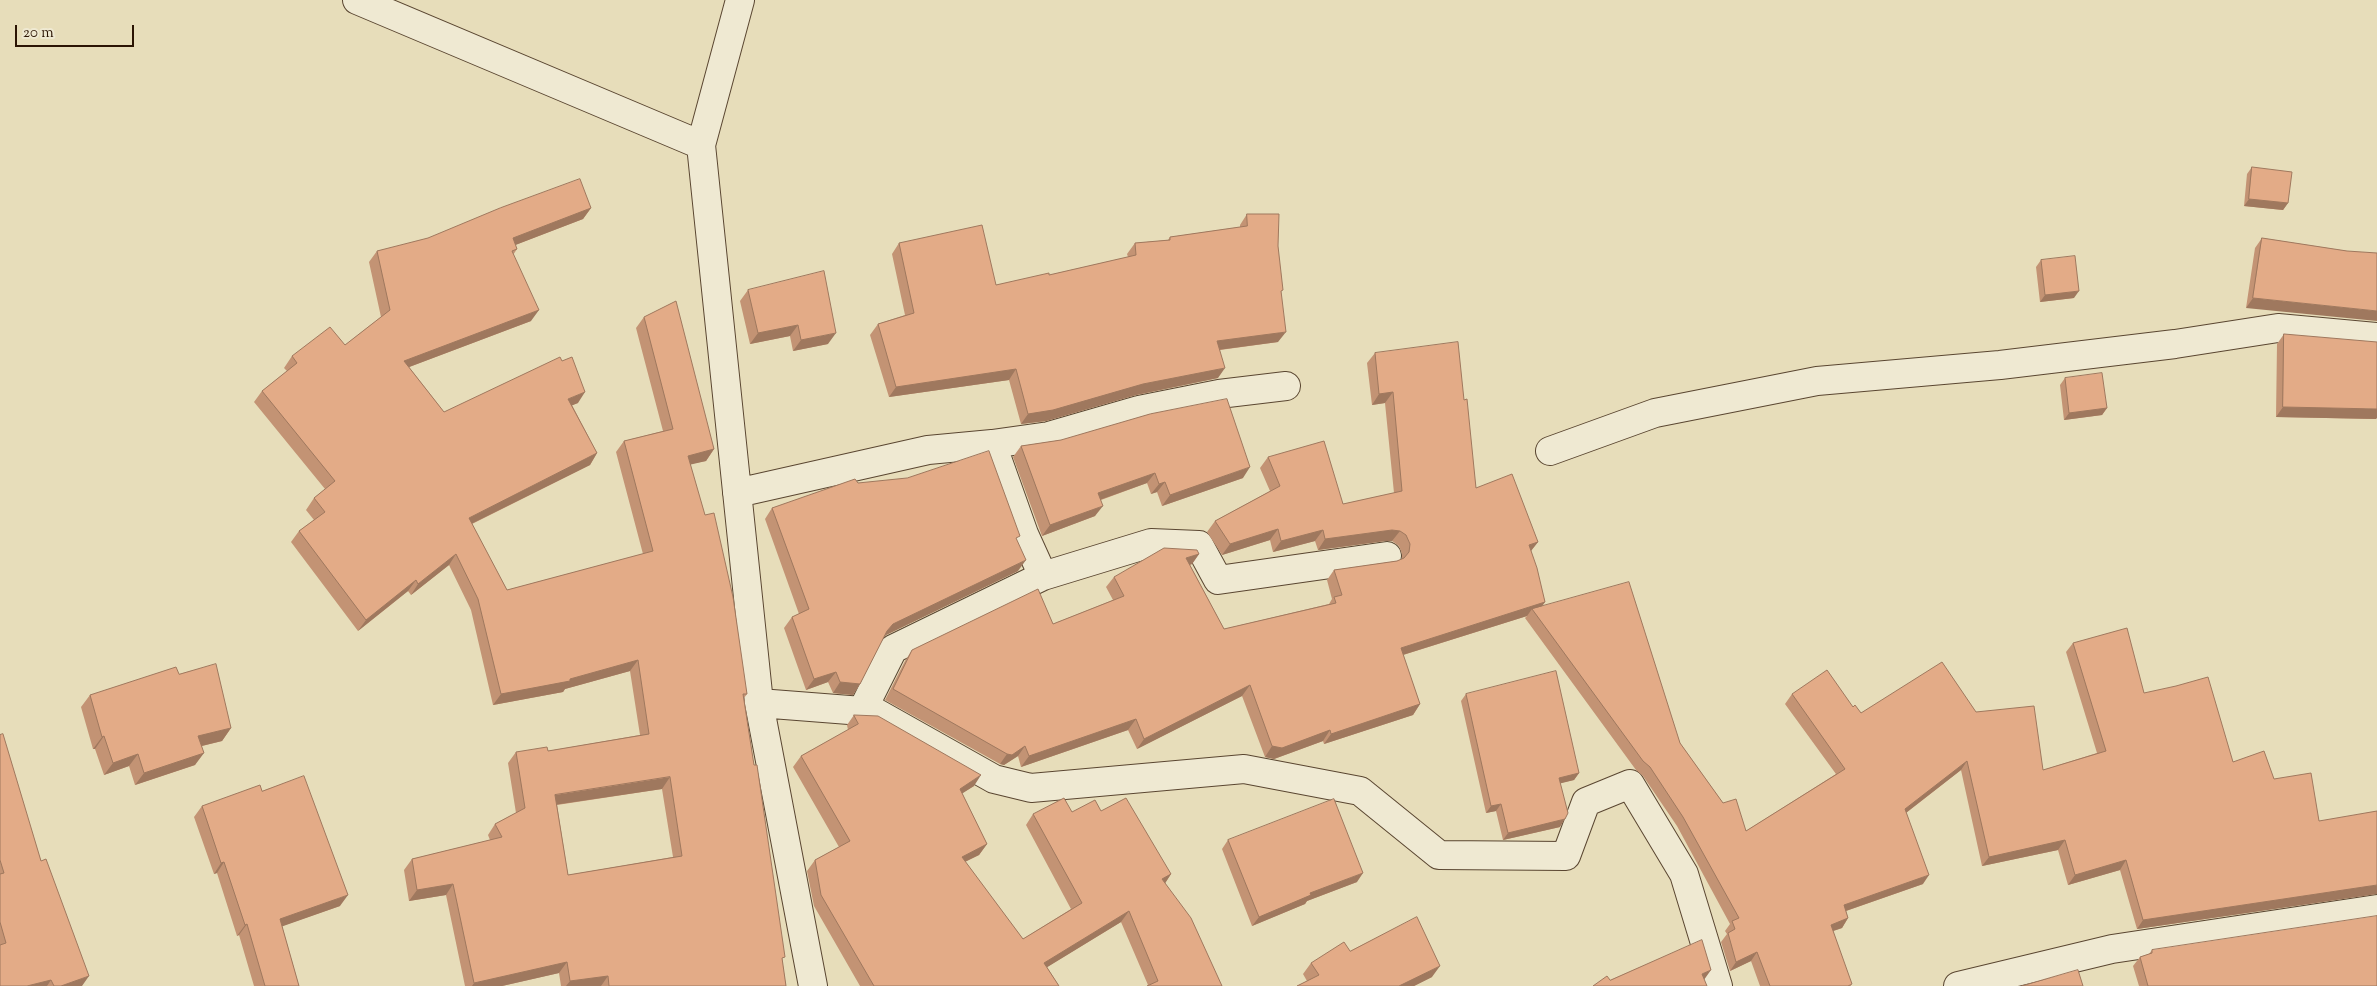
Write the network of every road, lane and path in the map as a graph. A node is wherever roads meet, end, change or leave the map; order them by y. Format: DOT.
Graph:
graph roads {
  1 [pos="357,0"];
  2 [pos="740,0"];
  3 [pos="701,145"];
  4 [pos="2377,336"];
  5 [pos="1286,386"];
  6 [pos="992,444"];
  7 [pos="1550,451"];
  8 [pos="737,494"];
  9 [pos="1387,556"];
  10 [pos="1043,576"];
  11 [pos="759,703"];
  12 [pos="862,711"];
  13 [pos="2377,909"];
  14 [pos="813,986"];
  15 [pos="1718,986"];
  16 [pos="1958,986"];
  1 -- 3 [label="street"];
  2 -- 3 [label="street"];
  3 -- 8 [label="street"];
  4 -- 7 [label="street"];
  5 -- 6 [label="street"];
  6 -- 8 [label="street"];
  6 -- 10 [label="street"];
  8 -- 11 [label="street"];
  9 -- 10 [label="street"];
  10 -- 12 [label="street"];
  11 -- 12 [label="street"];
  11 -- 14 [label="street"];
  12 -- 15 [label="street"];
  13 -- 16 [label="street"];
}
